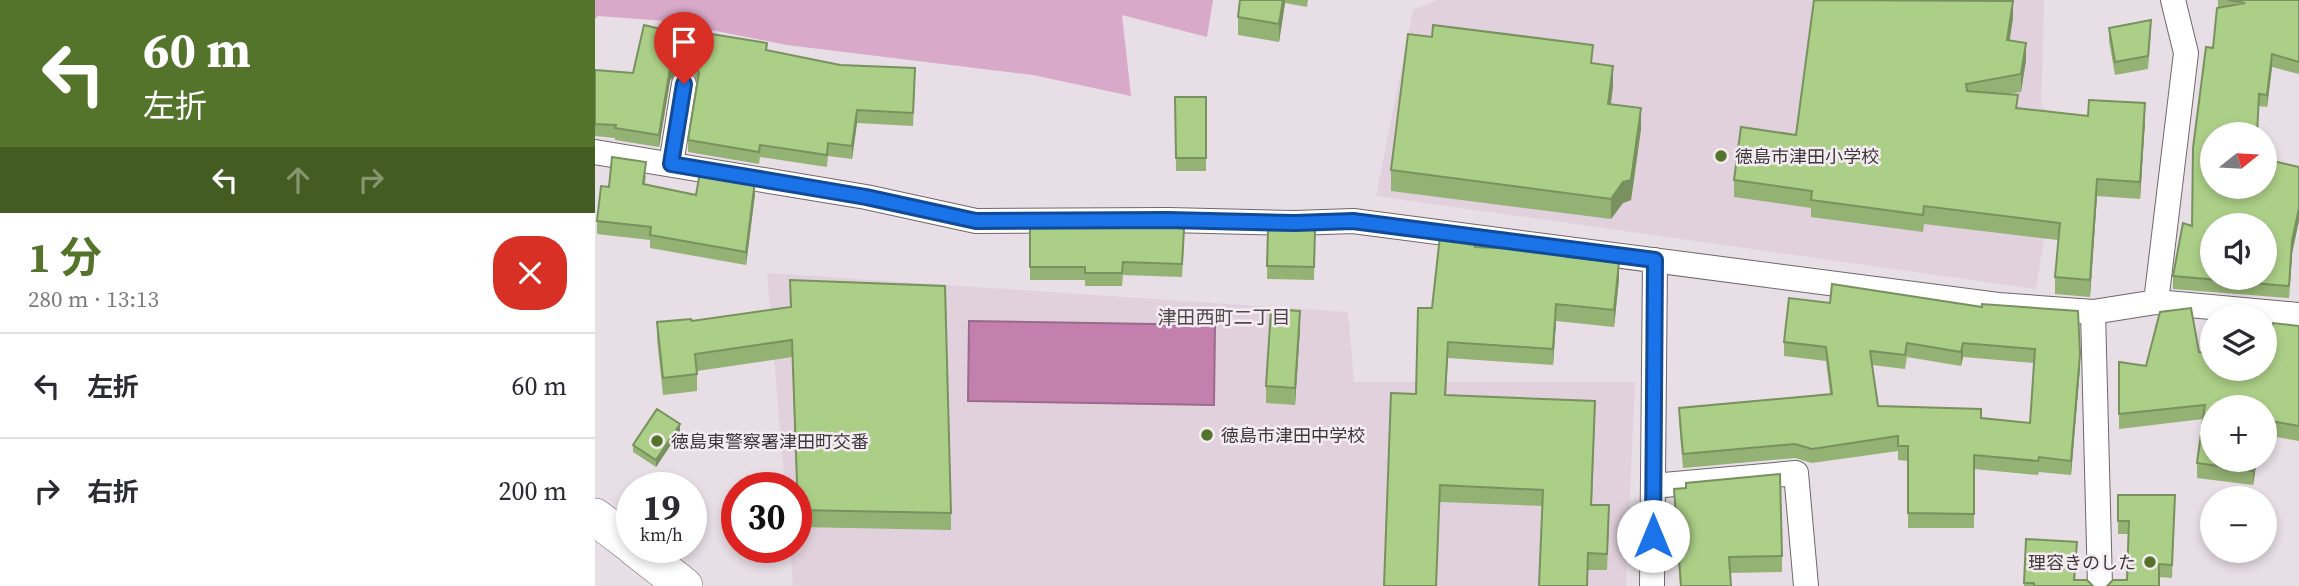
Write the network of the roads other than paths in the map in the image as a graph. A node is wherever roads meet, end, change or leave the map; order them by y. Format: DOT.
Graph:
graph roads {
  1 [pos="2173,0"];
  2 [pos="684,84"];
  3 [pos="595,152"];
  4 [pos="671,164"];
  5 [pos="1655,260"];
  6 [pos="2156,302"];
  7 [pos="2298,311"];
  8 [pos="2093,312"];
  9 [pos="1653,486"];
  10 [pos="595,517"];
  11 [pos="616,534"];
  12 [pos="654,563"];
  13 [pos="684,586"];
  14 [pos="1653,586"];
  15 [pos="1805,586"];
  16 [pos="2100,586"];
  1 -- 6 [label="street"];
  2 -- 4 [label="street"];
  3 -- 4 [label="street"];
  4 -- 5 [label="street"];
  5 -- 8 [label="street"];
  5 -- 9 [label="street"];
  6 -- 7 [label="street"];
  6 -- 8 [label="street"];
  8 -- 16 [label="street"];
  9 -- 14 [label="street"];
  9 -- 15 [label="street"];
  10 -- 11 [label="main road"];
  12 -- 13 [label="main road"];
}
